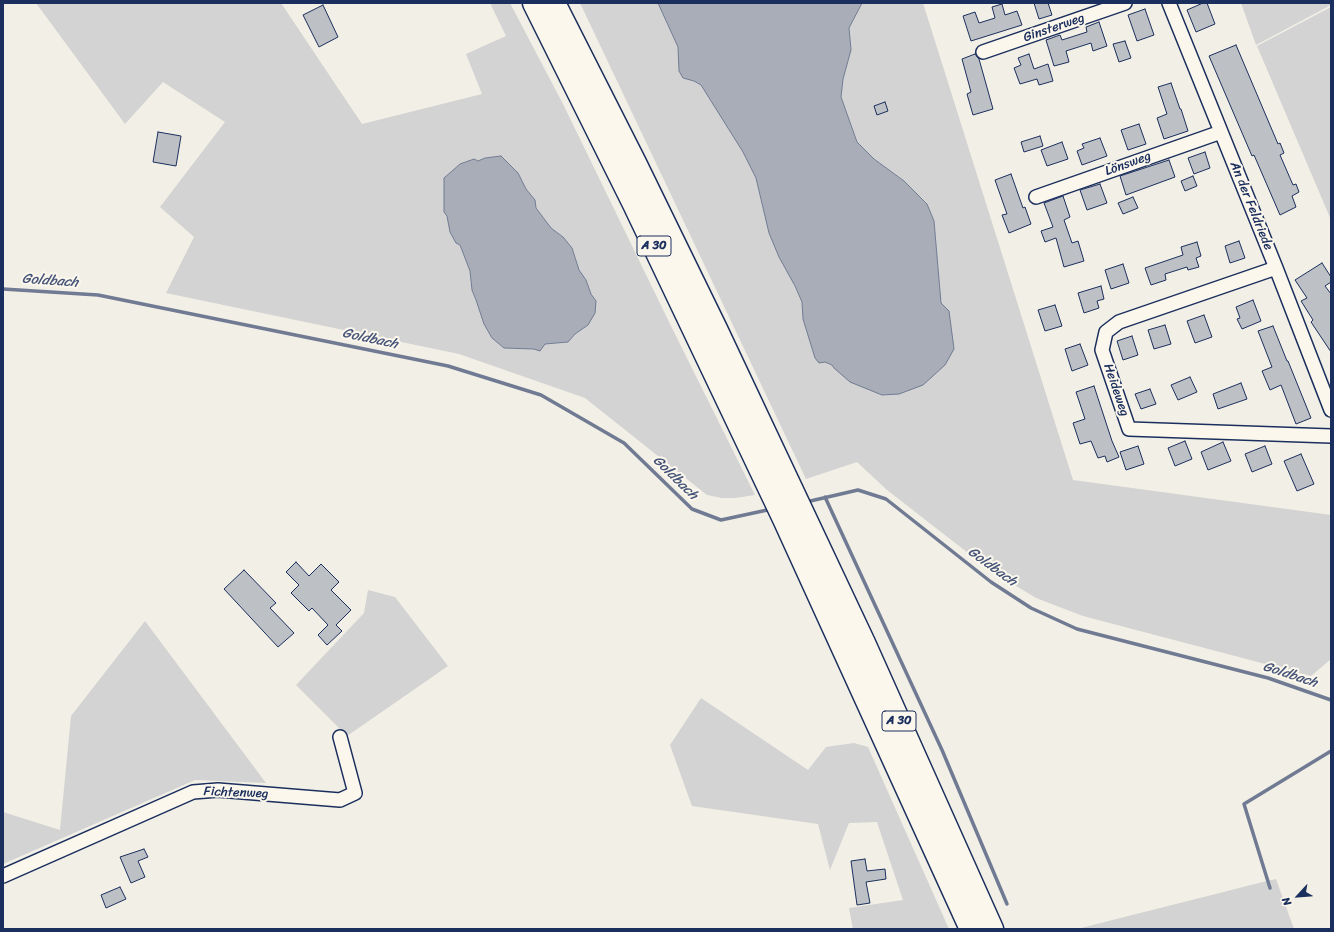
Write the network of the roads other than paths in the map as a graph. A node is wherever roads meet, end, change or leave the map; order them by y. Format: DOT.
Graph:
graph roads {
  1 [pos="534,3"];
  2 [pos="554,3"];
  3 [pos="1125,3"];
  4 [pos="1169,3"];
  5 [pos="983,52"];
  6 [pos="1220,132"];
  7 [pos="1036,197"];
  8 [pos="1276,268"];
  9 [pos="1331,410"];
  10 [pos="1331,436"];
  11 [pos="781,490"];
  12 [pos="794,517"];
  13 [pos="340,736"];
  14 [pos="3,876"];
  15 [pos="971,929"];
  16 [pos="992,929"];
  1 -- 11 [label="highway, A 30"];
  2 -- 11 [label="highway, A 30"];
  3 -- 5 [label="street, Ginsterweg"];
  4 -- 6 [label="street, An der Feldriede"];
  6 -- 7 [label="street, Lönsweg"];
  6 -- 8 [label="street, An der Feldriede"];
  8 -- 9 [label="street, An der Feldriede"];
  8 -- 10 [label="street, Heideweg"];
  11 -- 12 [label="highway, A 30"];
  12 -- 15 [label="highway, A 30"];
  12 -- 16 [label="highway, A 30"];
  13 -- 14 [label="street, Fichtenweg"];
}
